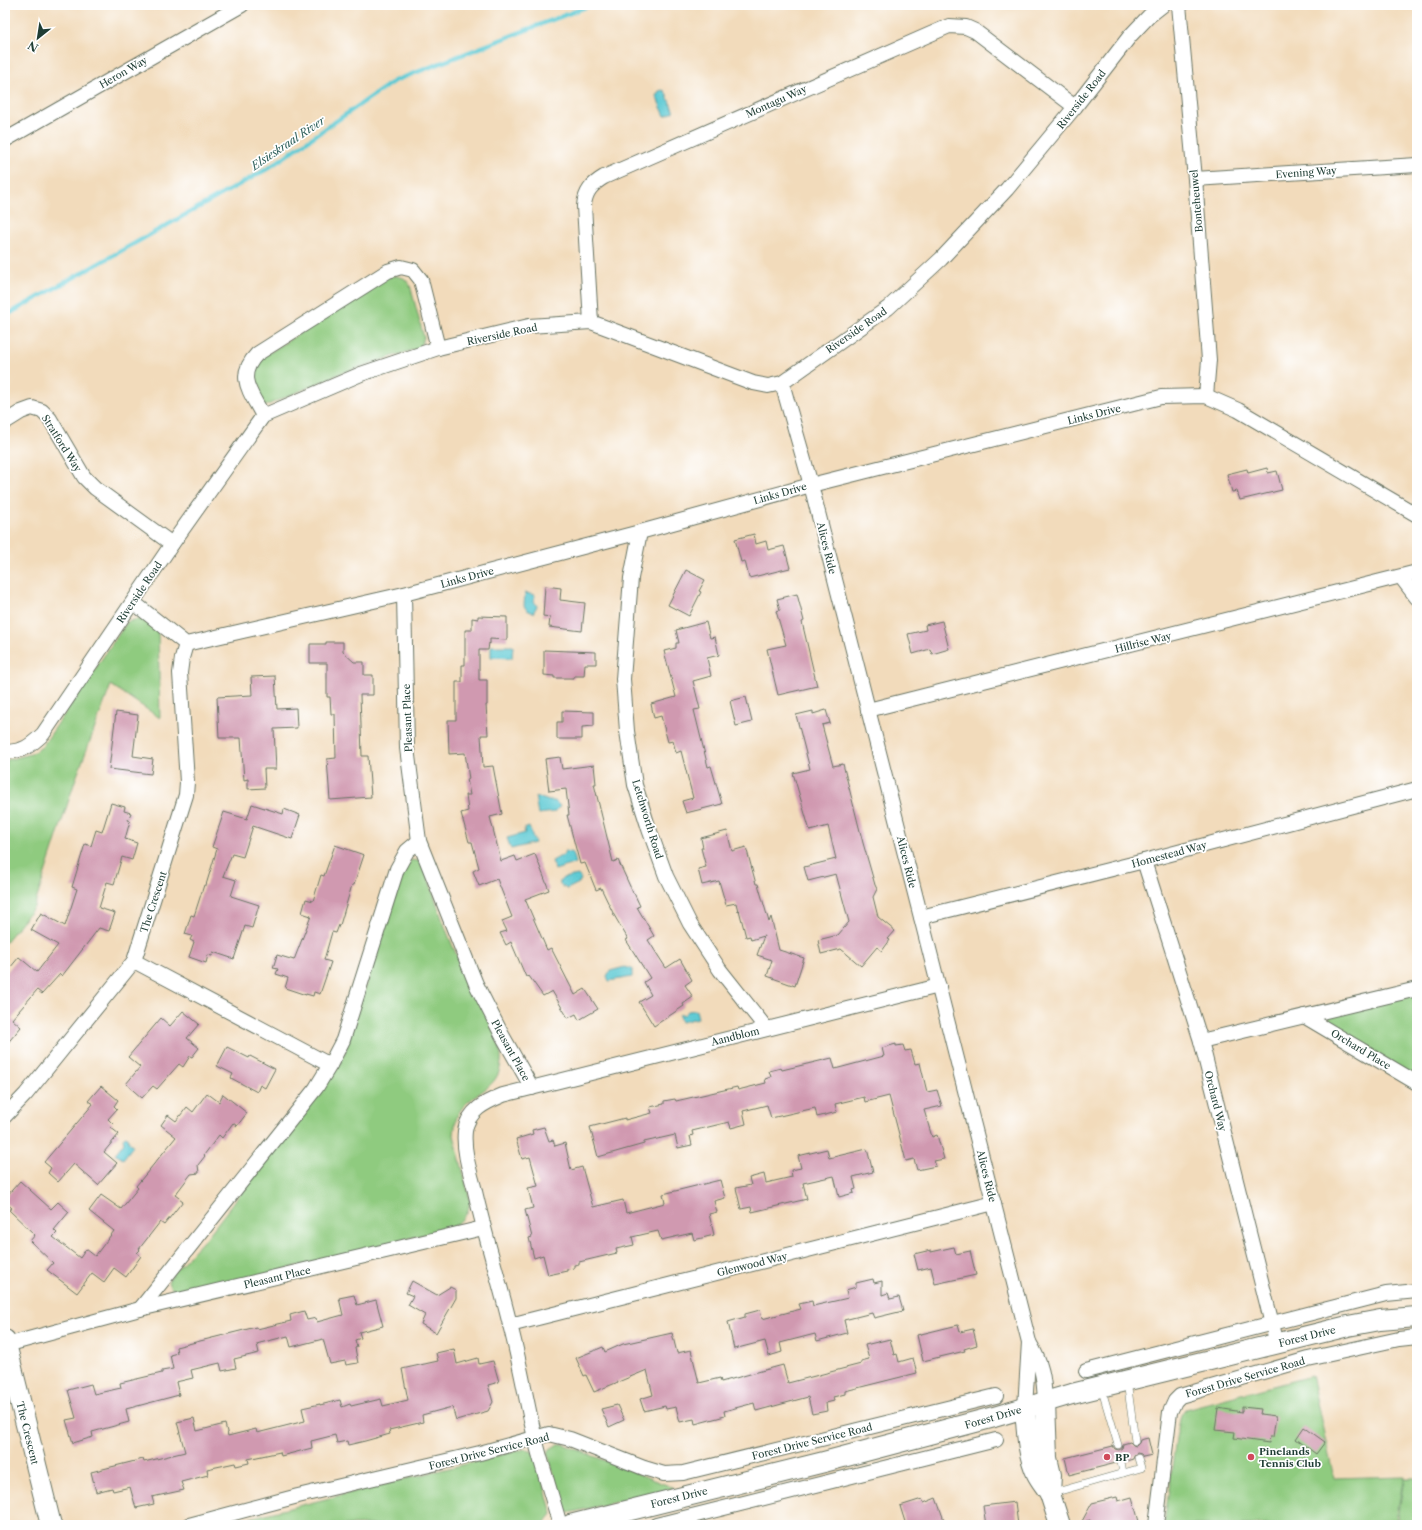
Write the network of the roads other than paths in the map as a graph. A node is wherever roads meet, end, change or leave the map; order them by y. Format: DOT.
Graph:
graph roads {
  1 [pos="242,5"];
  2 [pos="1163,5"];
  3 [pos="1179,5"];
  4 [pos="1075,108"];
  5 [pos="5,140"];
  6 [pos="1417,165"];
  7 [pos="1195,179"];
  8 [pos="591,322"];
  9 [pos="438,348"];
  10 [pos="782,383"];
  11 [pos="1206,396"];
  12 [pos="263,416"];
  13 [pos="5,422"];
  14 [pos="811,484"];
  15 [pos="1417,515"];
  16 [pos="640,532"];
  17 [pos="172,544"];
  18 [pos="1417,572"];
  19 [pos="1401,577"];
  20 [pos="404,594"];
  21 [pos="1417,598"];
  22 [pos="133,602"];
  23 [pos="186,644"];
  24 [pos="868,710"];
  25 [pos="5,752"];
  26 [pos="1417,789"];
  27 [pos="419,841"];
  28 [pos="1144,861"];
  29 [pos="921,917"];
  30 [pos="134,961"];
  31 [pos="939,986"];
  32 [pos="1417,989"];
  33 [pos="1304,1016"];
  34 [pos="766,1028"];
  35 [pos="1201,1041"];
  36 [pos="330,1065"];
  37 [pos="1417,1083"];
  38 [pos="532,1088"];
  39 [pos="5,1116"];
  40 [pos="994,1203"];
  41 [pos="483,1228"];
  42 [pos="1417,1291"];
  43 [pos="140,1309"];
  44 [pos="1417,1317"];
  45 [pos="1272,1323"];
  46 [pos="510,1325"];
  47 [pos="1417,1337"];
  48 [pos="1029,1342"];
  49 [pos="6,1343"];
  50 [pos="1277,1344"];
  51 [pos="1086,1371"];
  52 [pos="1127,1381"];
  53 [pos="1101,1387"];
  54 [pos="996,1396"];
  55 [pos="1045,1402"];
  56 [pos="1025,1408"];
  57 [pos="535,1438"];
  58 [pos="996,1440"];
  59 [pos="1135,1441"];
  60 [pos="1118,1445"];
  61 [pos="1138,1458"];
  62 [pos="1121,1462"];
  63 [pos="1124,1473"];
  64 [pos="1050,1494"];
  65 [pos="51,1525"];
  66 [pos="188,1525"];
  67 [pos="560,1525"];
  68 [pos="570,1525"];
  69 [pos="656,1525"];
  70 [pos="1060,1525"];
  71 [pos="1156,1525"];
  1 -- 5 [label="street, Heron Way"];
  2 -- 4 [label="street, Riverside Road"];
  3 -- 7 [label="street, Bonteheuwel"];
  4 -- 8 [label="street, Montagu Way"];
  4 -- 10 [label="street, Riverside Road"];
  6 -- 7 [label="street, Evening Way"];
  7 -- 11 [label="street, Bonteheuwel"];
  8 -- 9 [label="street, Riverside Road"];
  8 -- 10 [label="street, Riverside Road"];
  9 -- 12 [label="street, Riverside Road"];
  9 -- 12 [label="street"];
  10 -- 14 [label="street, Alices Ride"];
  11 -- 14 [label="street, Links Drive"];
  11 -- 15 [label="street, Links Drive"];
  12 -- 17 [label="street, Riverside Road"];
  13 -- 17 [label="street, Stratford Way"];
  14 -- 16 [label="street, Links Drive"];
  14 -- 24 [label="street, Alices Ride"];
  16 -- 20 [label="street, Links Drive"];
  16 -- 34 [label="street, Letchworth Road"];
  17 -- 22 [label="street, Riverside Road"];
  18 -- 19 [label="street, Hillrise Way"];
  19 -- 21 [label="street"];
  19 -- 24 [label="street, Hillrise Way"];
  20 -- 23 [label="street, Links Drive"];
  20 -- 27 [label="street, Pleasant Place"];
  22 -- 23 [label="street"];
  22 -- 25 [label="street, Riverside Road"];
  23 -- 30 [label="street, The Crescent"];
  24 -- 29 [label="street, Alices Ride"];
  26 -- 28 [label="street, Homestead Way"];
  27 -- 36 [label="street"];
  27 -- 38 [label="street, Pleasant Place"];
  28 -- 29 [label="street, Homestead Way"];
  28 -- 35 [label="street, Orchard Way"];
  29 -- 31 [label="street, Alices Ride"];
  30 -- 36 [label="street"];
  30 -- 39 [label="street, The Crescent"];
  31 -- 34 [label="street, Aandblom"];
  31 -- 40 [label="street, Alices Ride"];
  32 -- 33 [label="street"];
  33 -- 35 [label="street"];
  33 -- 37 [label="street, Orchard Place"];
  34 -- 38 [label="street, Aandblom"];
  35 -- 45 [label="street, Orchard Way"];
  36 -- 43 [label="street"];
  38 -- 41 [label="street, Pleasant Place"];
  40 -- 46 [label="street, Glenwood Way"];
  40 -- 48 [label="street, Alices Ride"];
  41 -- 43 [label="street, Pleasant Place"];
  41 -- 46 [label="street, Pleasant Place"];
  42 -- 45 [label="street"];
  43 -- 49 [label="street, Pleasant Place"];
  44 -- 50 [label="main road, Forest Drive"];
  45 -- 50 [label="street, Orchard Way"];
  45 -- 51 [label="street"];
  46 -- 57 [label="street, Pleasant Place"];
  47 -- 71 [label="street, Forest Drive Service Road"];
  48 -- 55 [label="street, Alices Ride"];
  48 -- 56 [label="street, Alices Ride"];
  49 -- 65 [label="main road, The Crescent"];
  50 -- 52 [label="main road, Forest Drive"];
  52 -- 53 [label="main road, Forest Drive"];
  52 -- 59 [label="lane"];
  53 -- 55 [label="main road, Forest Drive"];
  53 -- 60 [label="lane"];
  54 -- 57 [label="street, Forest Drive Service Road"];
  55 -- 56 [label="main road, Forest Drive"];
  55 -- 64 [label="main road"];
  56 -- 64 [label="main road"];
  56 -- 68 [label="main road, Forest Drive"];
  57 -- 66 [label="street, Forest Drive Service Road"];
  57 -- 67 [label="street, Pleasant Place"];
  58 -- 69 [label="street"];
  61 -- 63 [label="lane"];
  62 -- 63 [label="lane"];
  63 -- 64 [label="lane"];
  64 -- 70 [label="main road"];
}
